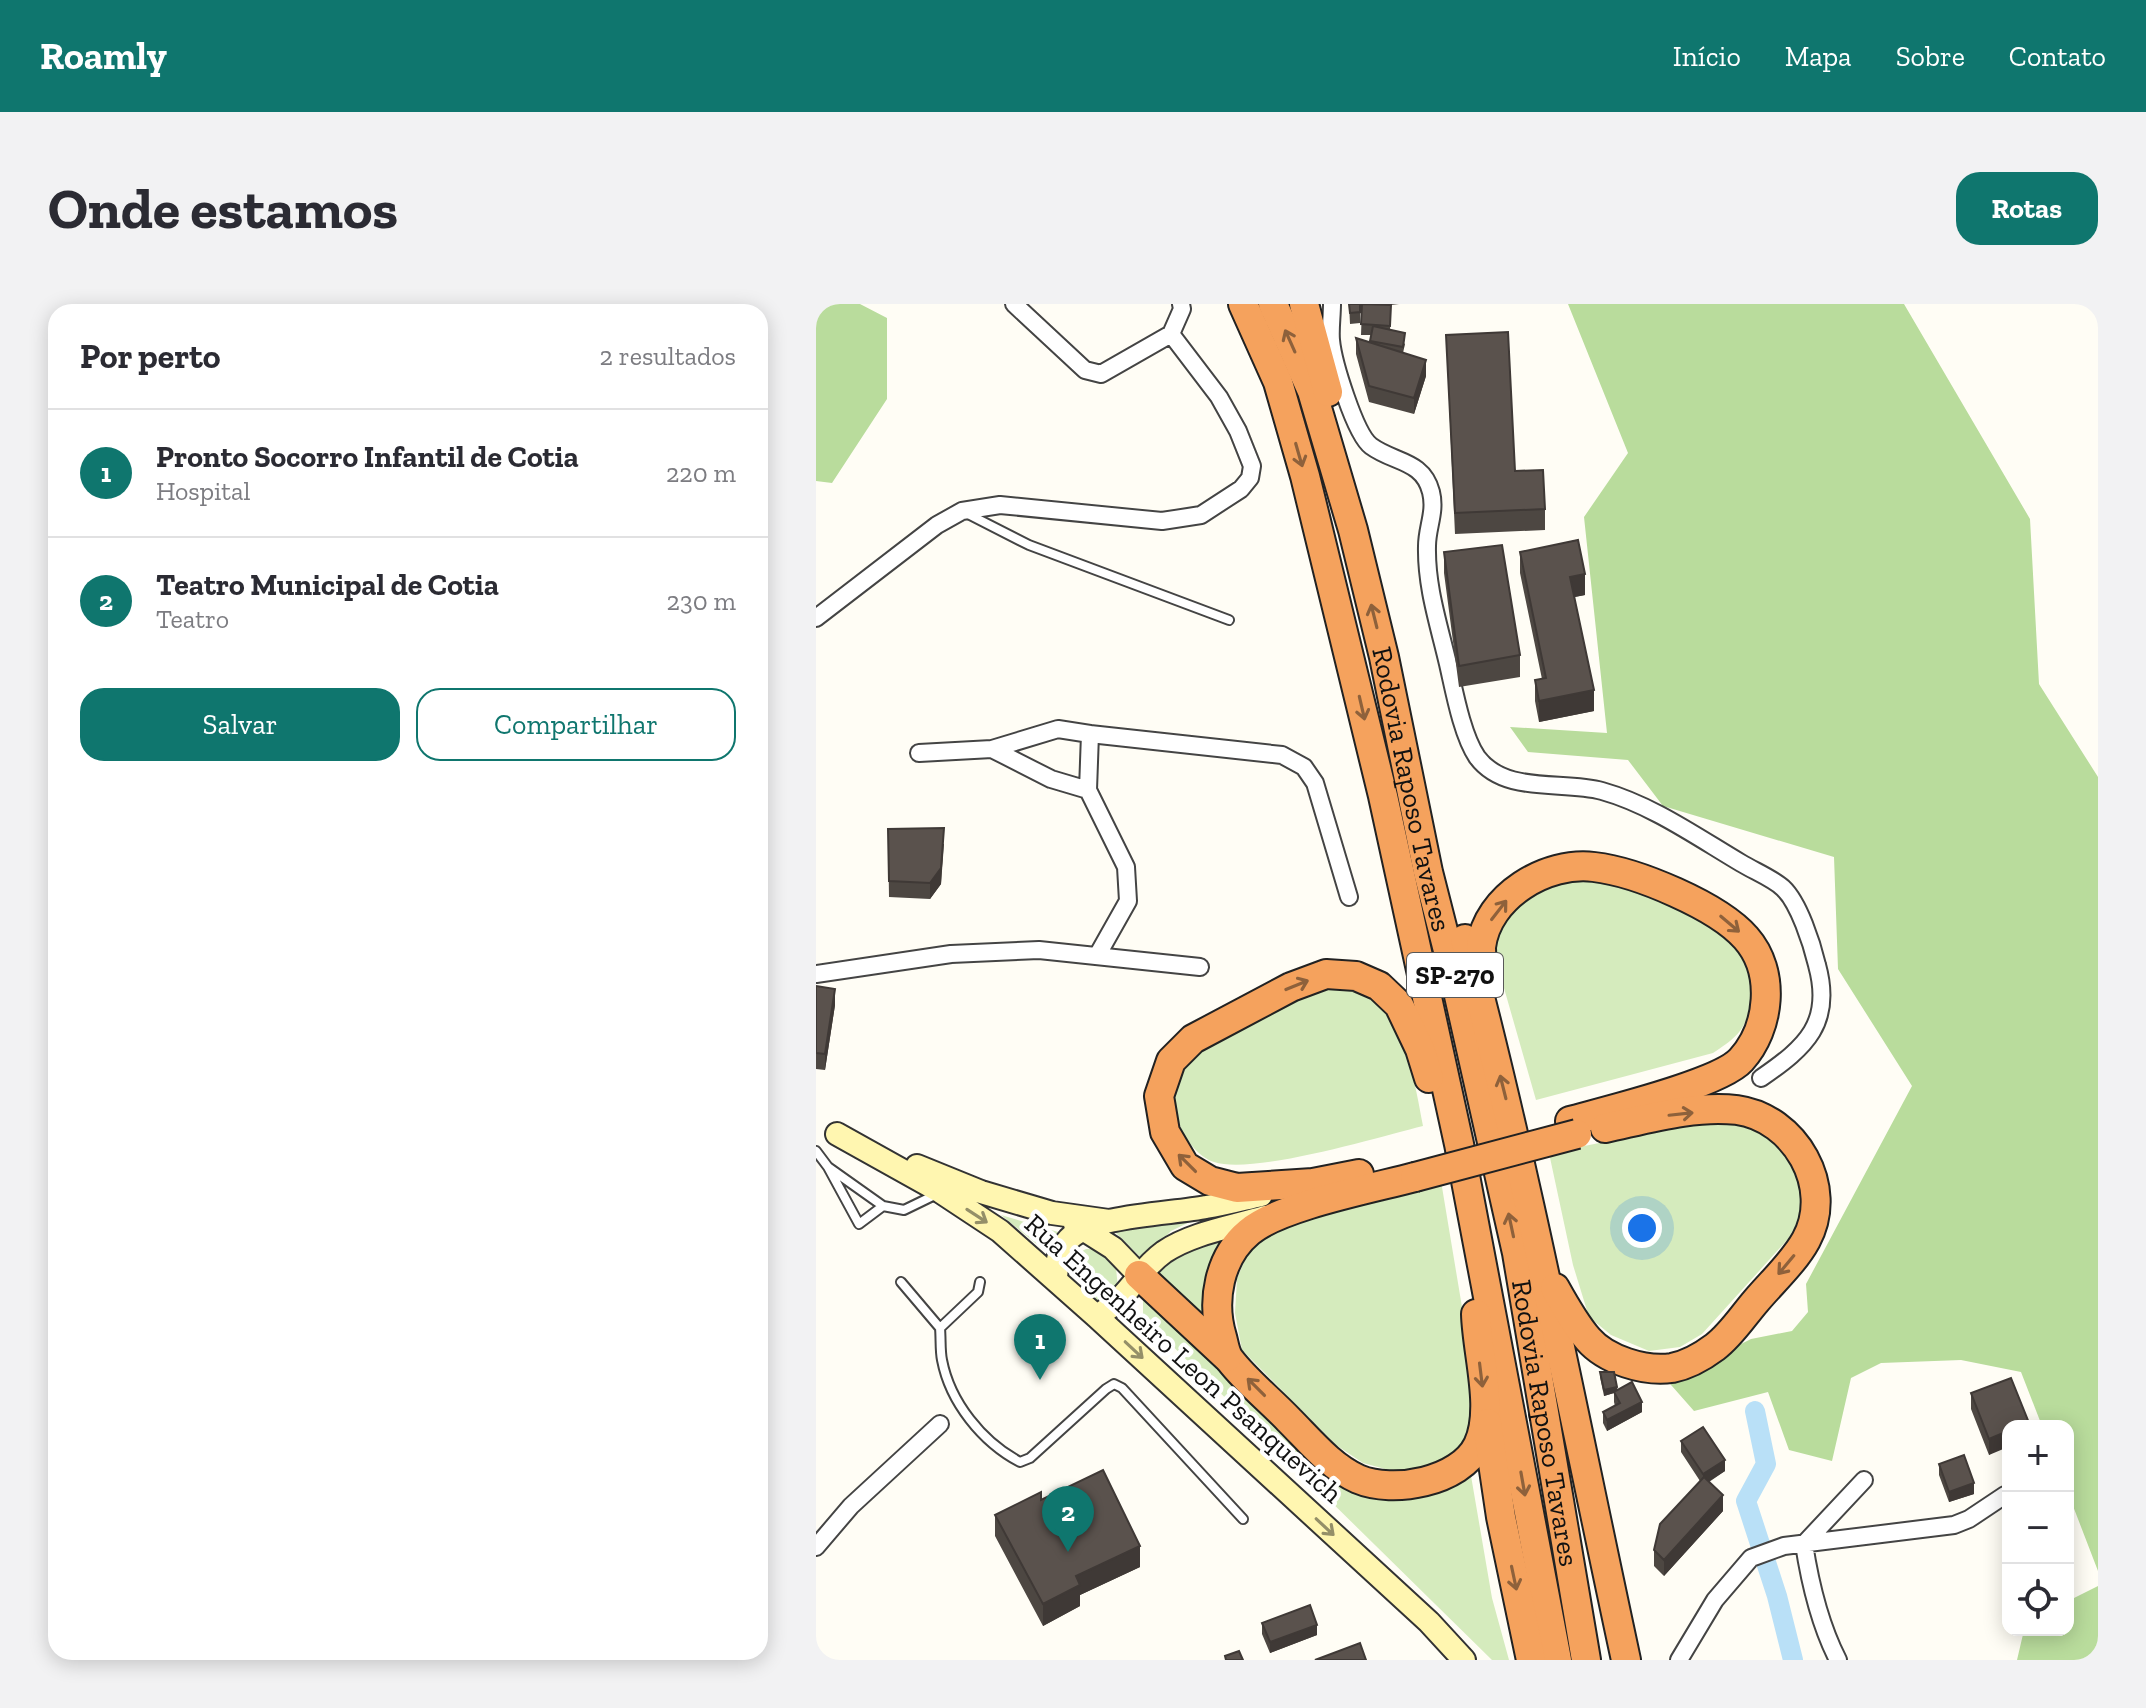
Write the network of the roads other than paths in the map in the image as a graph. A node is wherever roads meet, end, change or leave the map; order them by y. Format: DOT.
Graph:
graph roads {
  1 [pos="1014,304"];
  2 [pos="1181,304"];
  3 [pos="1243,304"];
  4 [pos="1273,304"];
  5 [pos="1304,304"];
  6 [pos="1332,304"];
  7 [pos="1171,334"];
  8 [pos="962,511"];
  9 [pos="1353,530"];
  10 [pos="816,618"];
  11 [pos="1229,620"];
  12 [pos="1384,657"];
  13 [pos="1090,734"];
  14 [pos="992,749"];
  15 [pos="919,753"];
  16 [pos="1088,790"];
  17 [pos="1349,897"];
  18 [pos="1097,956"];
  19 [pos="1200,967"];
  20 [pos="816,974"];
  21 [pos="1484,1012"];
  22 [pos="1761,1078"];
  23 [pos="816,1125"];
  24 [pos="1573,1128"];
  25 [pos="837,1134"];
  26 [pos="1459,1144"];
  27 [pos="816,1151"];
  28 [pos="828,1167"];
  29 [pos="1413,1170"];
  30 [pos="1313,1183"];
  31 [pos="941,1192"];
  32 [pos="883,1206"];
  33 [pos="1285,1212"];
  34 [pos="1052,1213"];
  35 [pos="1109,1221"];
  36 [pos="1083,1228"];
  37 [pos="1544,1267"];
  38 [pos="1483,1270"];
  39 [pos="1139,1275"];
  40 [pos="1056,1279"];
  41 [pos="901,1282"];
  42 [pos="980,1282"];
  43 [pos="1096,1316"];
  44 [pos="940,1328"];
  45 [pos="1560,1355"];
  46 [pos="1228,1358"];
  47 [pos="1487,1418"];
  48 [pos="940,1424"];
  49 [pos="1864,1480"];
  50 [pos="2002,1497"];
  51 [pos="1243,1519"];
  52 [pos="1804,1544"];
  53 [pos="816,1547"];
  54 [pos="1464,1660"];
  55 [pos="1531,1660"];
  56 [pos="1557,1660"];
  57 [pos="1586,1660"];
  58 [pos="1603,1660"];
  59 [pos="1626,1660"];
  60 [pos="1679,1660"];
  61 [pos="1838,1660"];
  1 -- 7 [label="street"];
  2 -- 7 [label="street"];
  3 -- 26 [label="highway, Rodovia Raposo Tavares / SP-270, one-way"];
  9 -- 4 [label="highway, Rodovia Raposo Tavares / SP-270, one-way"];
  5 -- 9 [label="highway"];
  6 -- 22 [label="street"];
  7 -- 8 [label="street"];
  8 -- 10 [label="street"];
  8 -- 11 [label="lane"];
  12 -- 9 [label="highway, Rodovia Raposo Tavares / SP-270, one-way"];
  12 -- 21 [label="highway"];
  57 -- 12 [label="highway, Rodovia Raposo Tavares / SP-270, one-way"];
  13 -- 14 [label="street"];
  13 -- 16 [label="street"];
  13 -- 17 [label="street"];
  14 -- 15 [label="street"];
  14 -- 16 [label="street"];
  16 -- 18 [label="street"];
  18 -- 19 [label="street"];
  18 -- 20 [label="street"];
  21 -- 24 [label="highway, one-way"];
  37 -- 21 [label="highway, Rodovia Raposo Tavares, one-way"];
  23 -- 25 [label="main road, Rua Engenheiro Leon Psanquevich"];
  24 -- 29 [label="highway, bridge"];
  24 -- 37 [label="highway, one-way"];
  25 -- 31 [label="main road, Rua Engenheiro Leon Psanquevich"];
  25 -- 34 [label="main road, Rua Engenheiro Leon Psanquevich"];
  30 -- 26 [label="highway, one-way"];
  26 -- 38 [label="highway, Rodovia Raposo Tavares / SP-270"];
  27 -- 28 [label="lane"];
  28 -- 32 [label="lane"];
  28 -- 32 [label="lane"];
  29 -- 30 [label="highway"];
  29 -- 33 [label="highway"];
  30 -- 35 [label="main road, Rua Engenheiro Leon Psanquevich"];
  31 -- 32 [label="lane"];
  31 -- 40 [label="main road, Rua Engenheiro Leon Psanquevich, one-way"];
  33 -- 39 [label="main road"];
  33 -- 46 [label="highway"];
  34 -- 35 [label="main road"];
  34 -- 36 [label="main road"];
  35 -- 36 [label="main road"];
  36 -- 39 [label="main road"];
  36 -- 40 [label="main road"];
  37 -- 45 [label="highway, Rodovia Raposo Tavares"];
  38 -- 47 [label="highway, one-way"];
  38 -- 56 [label="highway, Rodovia Raposo Tavares / SP-270, one-way"];
  39 -- 43 [label="main road"];
  39 -- 46 [label="highway"];
  40 -- 43 [label="main road, Rua Engenheiro Leon Psanquevich"];
  41 -- 44 [label="lane"];
  42 -- 44 [label="lane"];
  43 -- 54 [label="main road, Rua Engenheiro Leon Psanquevich, one-way"];
  44 -- 51 [label="lane"];
  45 -- 58 [label="highway"];
  45 -- 59 [label="highway"];
  47 -- 46 [label="highway, one-way"];
  47 -- 55 [label="highway, one-way"];
  48 -- 53 [label="street"];
  49 -- 52 [label="street"];
  50 -- 52 [label="street"];
  52 -- 60 [label="street"];
  52 -- 61 [label="street"];
}
